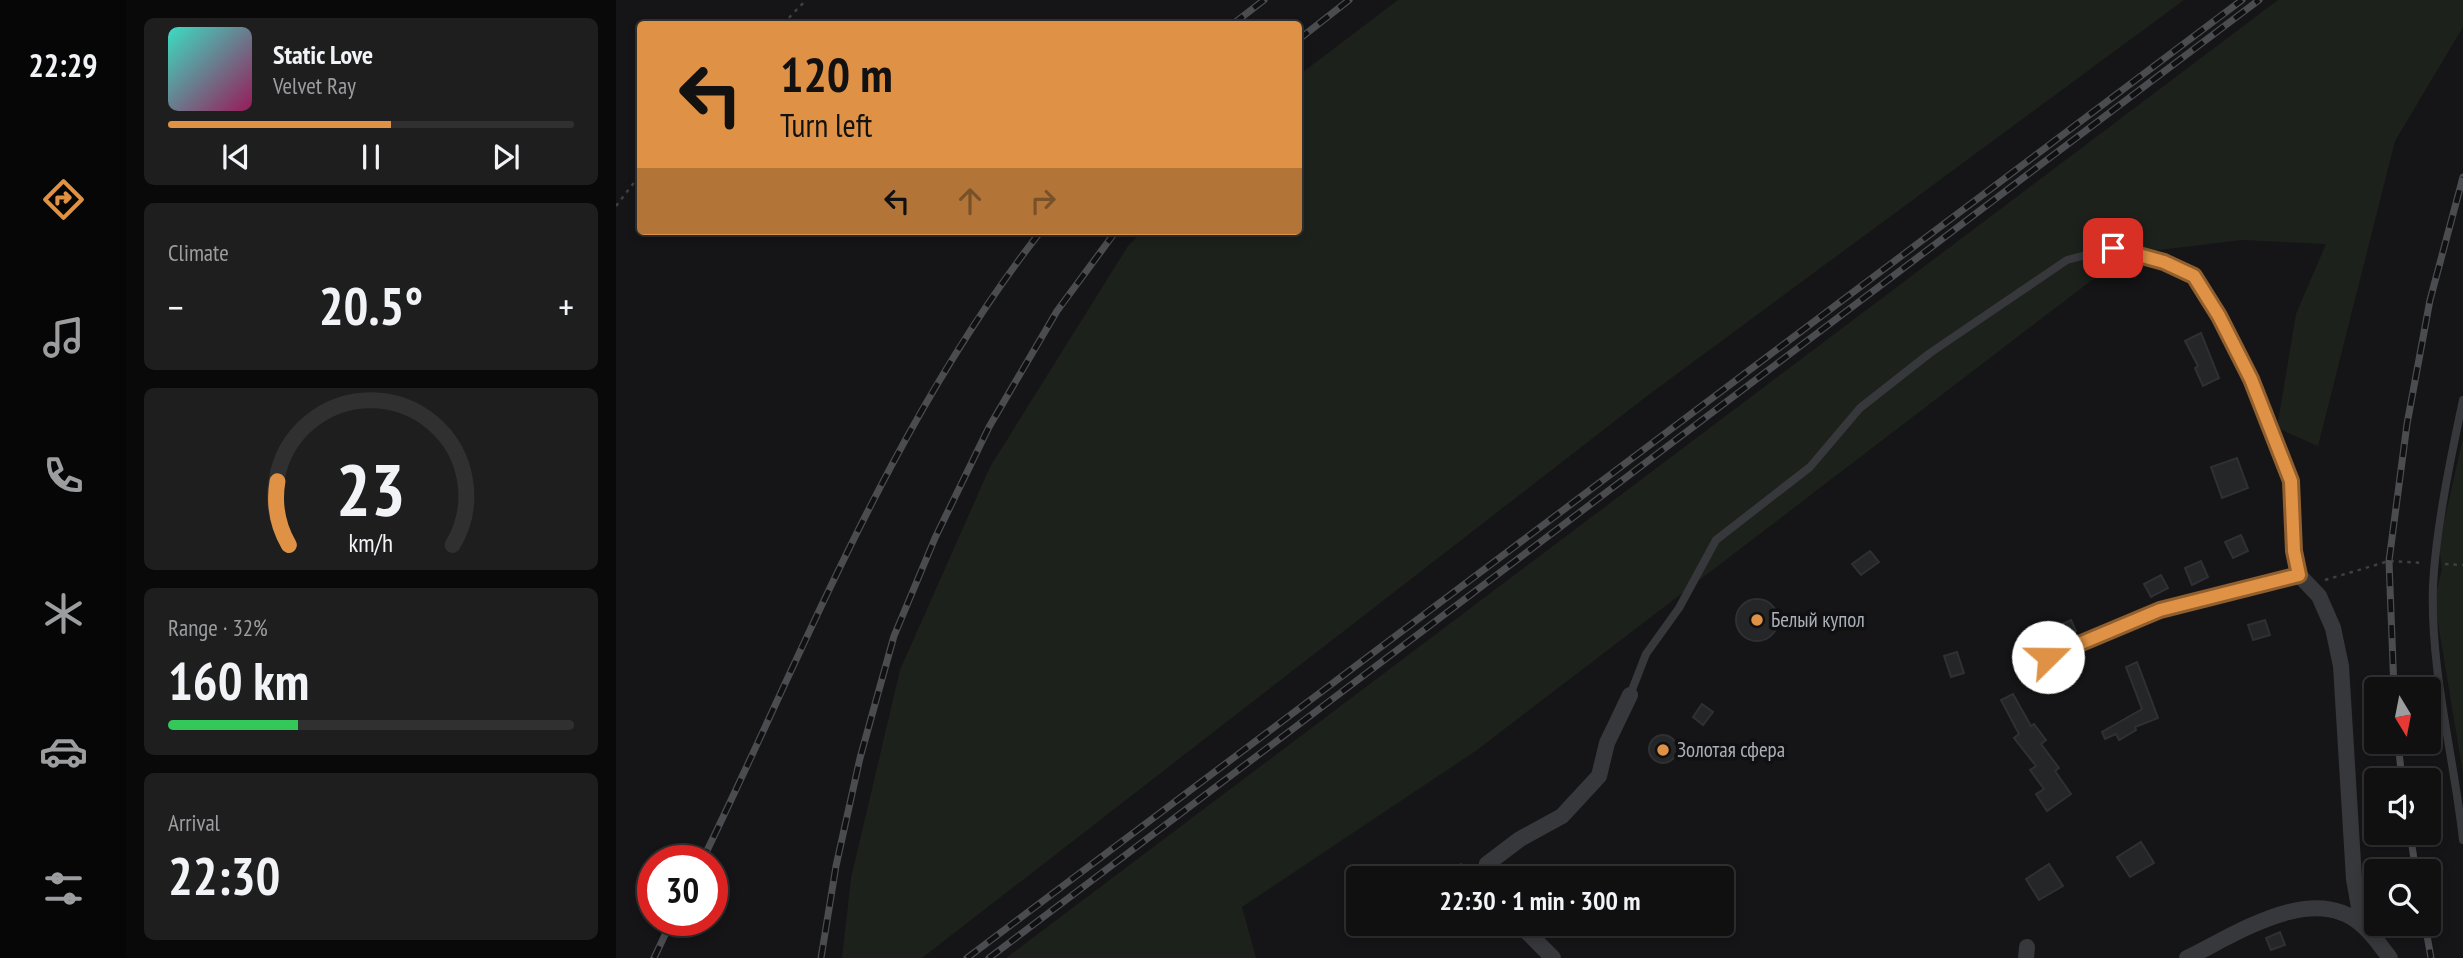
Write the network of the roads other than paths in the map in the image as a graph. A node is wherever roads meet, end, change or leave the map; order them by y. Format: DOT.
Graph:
graph roads {
  1 [pos="2194,276"];
  2 [pos="2463,400"];
  3 [pos="2304,580"];
  4 [pos="2025,666"];
  5 [pos="1630,695"];
  6 [pos="2463,840"];
  7 [pos="1488,866"];
  8 [pos="2362,924"];
  9 [pos="1530,936"];
  10 [pos="1553,958"];
  11 [pos="2188,958"];
  12 [pos="2390,958"];
  1 -- 3 [label="street"];
  1 -- 5 [label="lane"];
  2 -- 6 [label="lane"];
  3 -- 4 [label="street"];
  3 -- 8 [label="street"];
  5 -- 7 [label="street"];
  8 -- 11 [label="street"];
  8 -- 12 [label="street"];
  9 -- 10 [label="street"];
}
